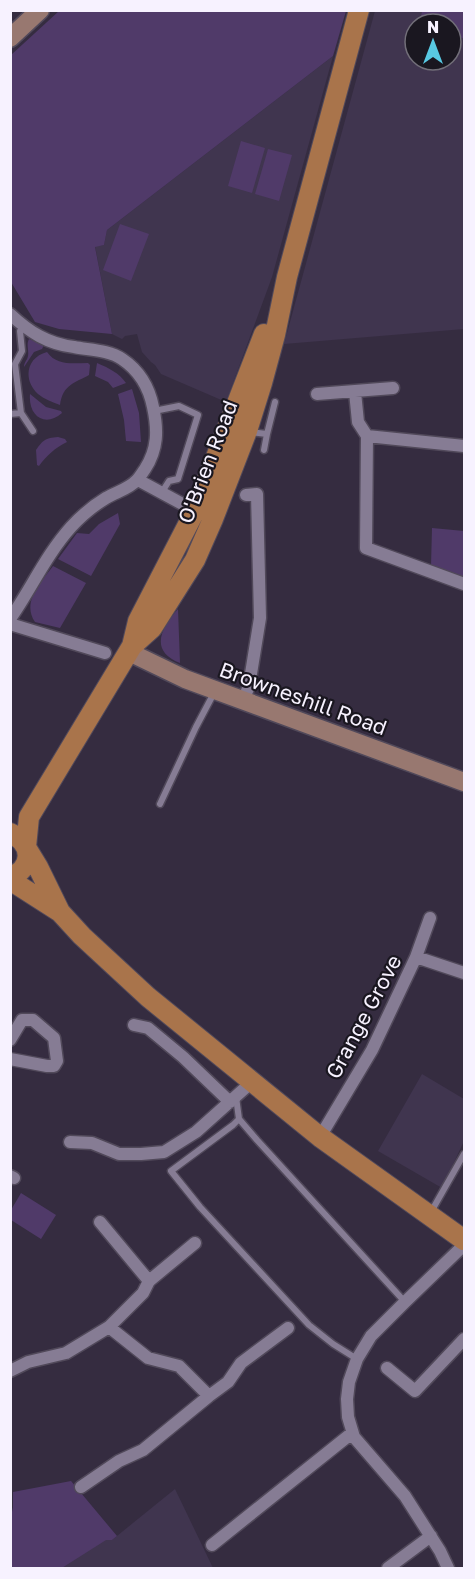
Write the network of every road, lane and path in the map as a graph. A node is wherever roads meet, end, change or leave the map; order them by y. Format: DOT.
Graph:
graph roads {
  1 [pos="40,10"];
  2 [pos="359,10"];
  3 [pos="10,38"];
  4 [pos="287,277"];
  5 [pos="10,314"];
  6 [pos="24,328"];
  7 [pos="13,365"];
  8 [pos="393,388"];
  9 [pos="355,392"];
  10 [pos="317,393"];
  11 [pos="275,402"];
  12 [pos="154,411"];
  13 [pos="21,413"];
  14 [pos="10,414"];
  15 [pos="33,431"];
  16 [pos="247,431"];
  17 [pos="267,434"];
  18 [pos="367,436"];
  19 [pos="465,446"];
  20 [pos="264,450"];
  21 [pos="138,480"];
  22 [pos="161,493"];
  23 [pos="246,495"];
  24 [pos="195,511"];
  25 [pos="213,519"];
  26 [pos="465,584"];
  27 [pos="10,619"];
  28 [pos="10,624"];
  29 [pos="131,649"];
  30 [pos="105,653"];
  31 [pos="215,691"];
  32 [pos="243,701"];
  33 [pos="465,782"];
  34 [pos="160,804"];
  35 [pos="29,817"];
  36 [pos="10,830"];
  37 [pos="26,848"];
  38 [pos="10,879"];
  39 [pos="60,912"];
  40 [pos="430,918"];
  41 [pos="416,957"];
  42 [pos="465,973"];
  43 [pos="134,1025"];
  44 [pos="10,1040"];
  45 [pos="10,1059"];
  46 [pos="253,1081"];
  47 [pos="233,1099"];
  48 [pos="239,1119"];
  49 [pos="320,1137"];
  50 [pos="70,1142"];
  51 [pos="465,1154"];
  52 [pos="429,1215"];
  53 [pos="100,1222"];
  54 [pos="465,1240"];
  55 [pos="195,1243"];
  56 [pos="465,1245"];
  57 [pos="149,1281"];
  58 [pos="405,1302"];
  59 [pos="109,1327"];
  60 [pos="288,1328"];
  61 [pos="465,1339"];
  62 [pos="357,1359"];
  63 [pos="387,1368"];
  64 [pos="10,1371"];
  65 [pos="209,1396"];
  66 [pos="352,1434"];
  67 [pos="81,1487"];
  68 [pos="431,1536"];
  69 [pos="212,1545"];
  70 [pos="388,1569"];
  71 [pos="448,1569"];
  1 -- 3 [label="street"];
  2 -- 4 [label="main road, O'Brien Road"];
  4 -- 16 [label="main road, O'Brien Road"];
  4 -- 24 [label="main road, O'Brien Road"];
  5 -- 6 [label="street"];
  6 -- 7 [label="lane"];
  6 -- 12 [label="street"];
  7 -- 13 [label="lane"];
  8 -- 9 [label="street"];
  9 -- 10 [label="street"];
  9 -- 18 [label="street"];
  11 -- 17 [label="lane"];
  12 -- 21 [label="street"];
  12 -- 22 [label="lane"];
  13 -- 14 [label="lane"];
  13 -- 15 [label="lane"];
  16 -- 17 [label="lane"];
  16 -- 25 [label="main road, O'Brien Road"];
  17 -- 20 [label="lane"];
  18 -- 19 [label="street"];
  18 -- 26 [label="street"];
  21 -- 22 [label="street"];
  21 -- 27 [label="street"];
  22 -- 24 [label="street"];
  23 -- 32 [label="street"];
  24 -- 25 [label="street"];
  24 -- 29 [label="main road, O'Brien Road"];
  25 -- 29 [label="main road, O'Brien Road"];
  28 -- 30 [label="street"];
  29 -- 31 [label="street, Browneshill Road"];
  29 -- 35 [label="main road, O'Brien Road"];
  31 -- 32 [label="street, Browneshill Road"];
  31 -- 34 [label="lane"];
  32 -- 33 [label="street, Browneshill Road"];
  35 -- 36 [label="main road, O'Brien Road"];
  35 -- 37 [label="main road, O'Brien Road"];
  36 -- 37 [label="main road"];
  37 -- 38 [label="main road, O'Brien Road"];
  37 -- 39 [label="main road"];
  38 -- 39 [label="main road"];
  39 -- 46 [label="main road"];
  40 -- 41 [label="street"];
  41 -- 42 [label="street, Grange Grove"];
  41 -- 49 [label="street, Grange Grove"];
  43 -- 47 [label="street"];
  44 -- 45 [label="street"];
  46 -- 47 [label="street"];
  46 -- 49 [label="main road"];
  47 -- 48 [label="lane"];
  47 -- 50 [label="street"];
  48 -- 58 [label="lane"];
  48 -- 62 [label="lane"];
  49 -- 52 [label="main road"];
  51 -- 52 [label="lane"];
  52 -- 54 [label="main road"];
  53 -- 57 [label="street"];
  55 -- 57 [label="street"];
  56 -- 58 [label="street"];
  57 -- 59 [label="street"];
  58 -- 62 [label="street"];
  59 -- 64 [label="street"];
  59 -- 65 [label="street"];
  60 -- 65 [label="street"];
  61 -- 63 [label="street"];
  62 -- 66 [label="street"];
  65 -- 67 [label="street"];
  66 -- 68 [label="street"];
  66 -- 69 [label="street"];
  68 -- 70 [label="street"];
  68 -- 71 [label="street"];
}
